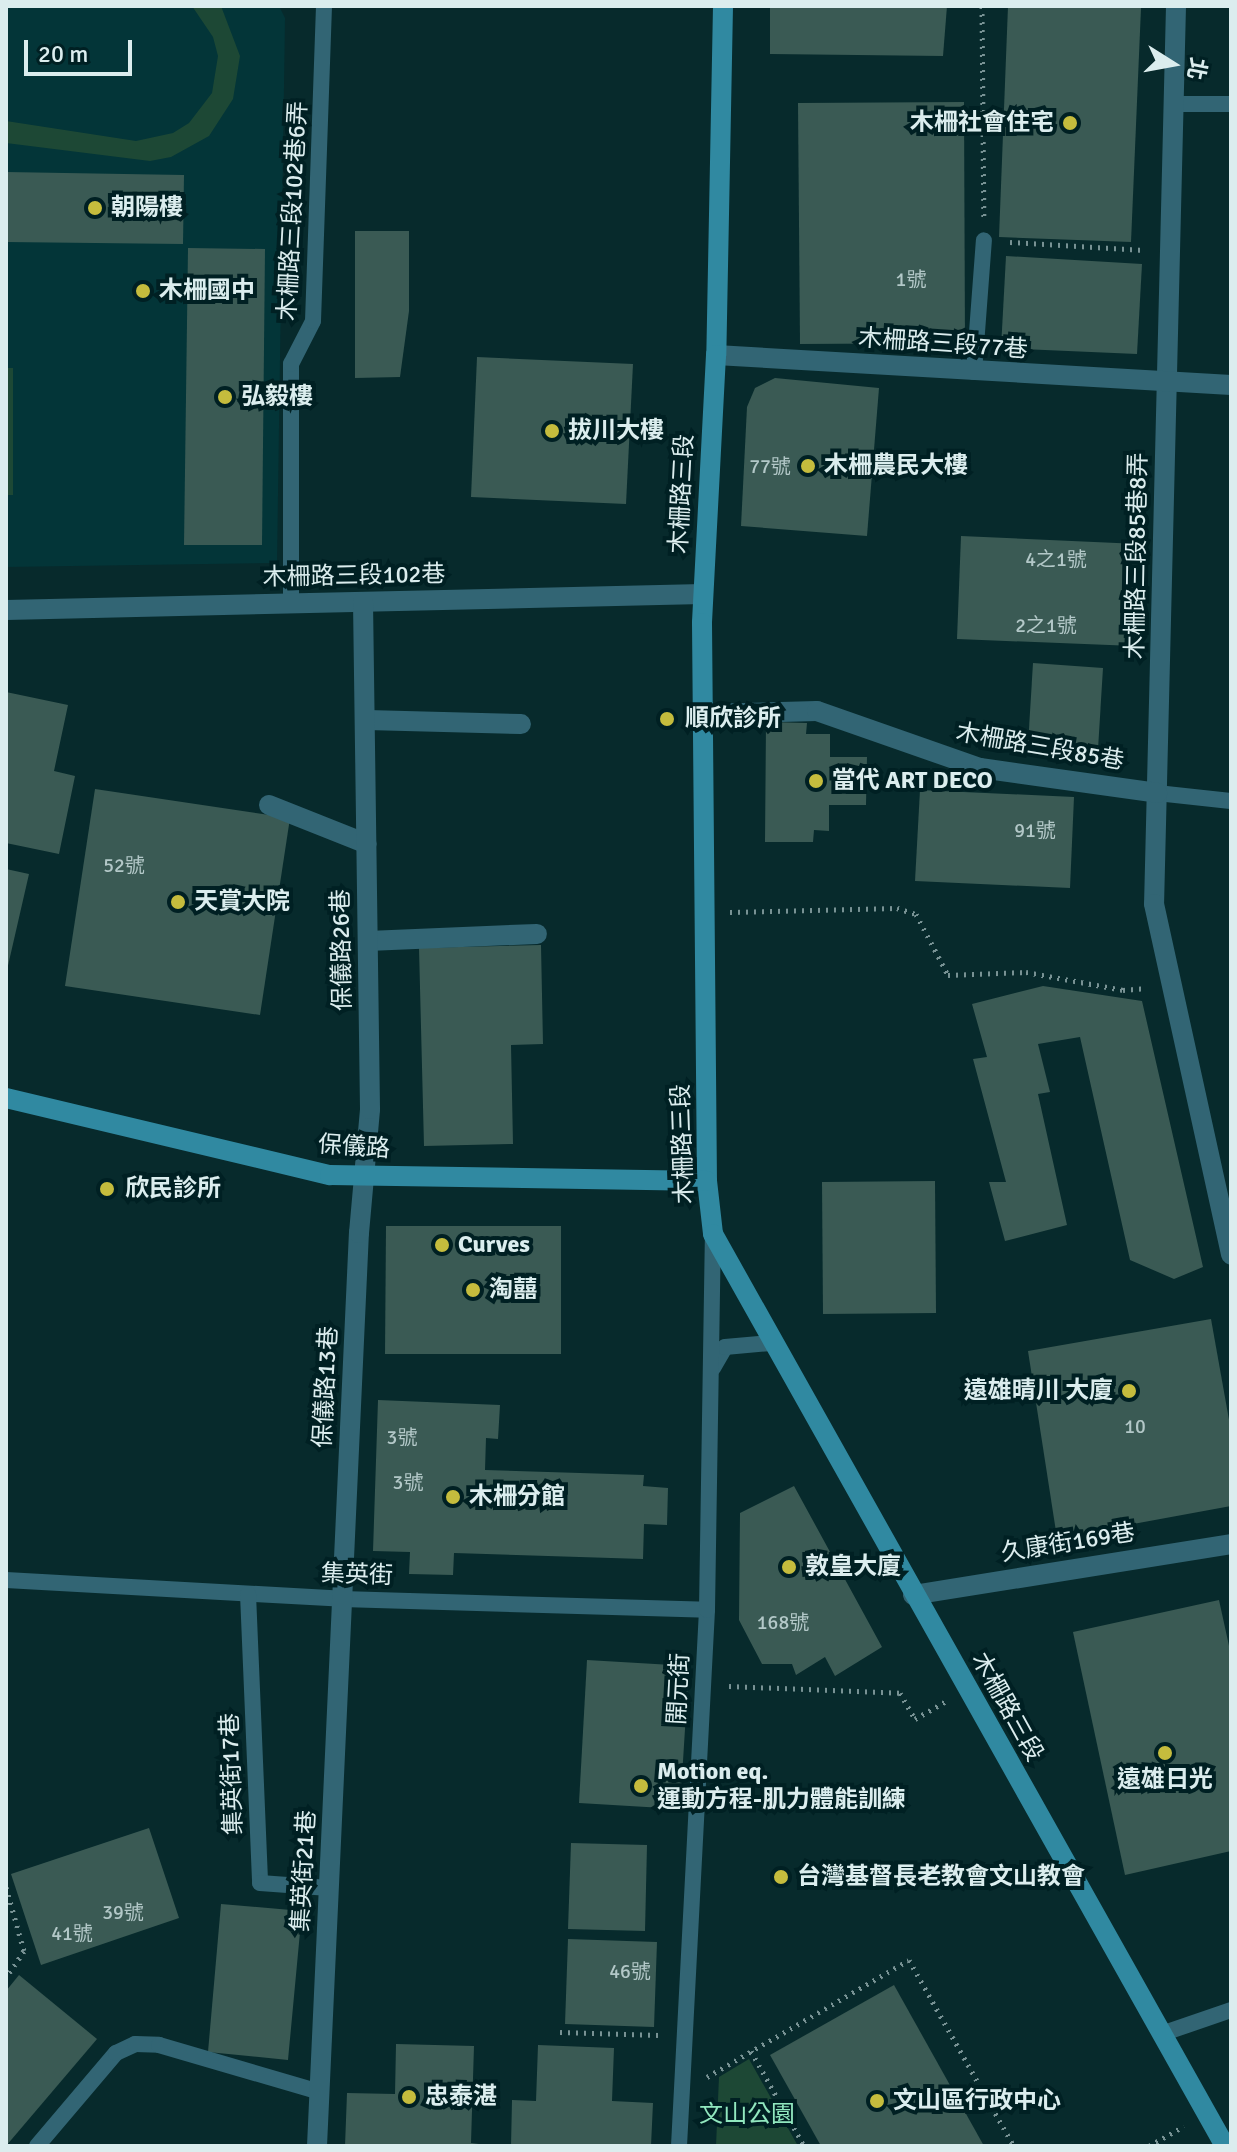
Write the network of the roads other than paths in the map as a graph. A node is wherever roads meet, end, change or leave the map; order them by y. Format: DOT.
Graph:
graph roads {
  1 [pos="324,6"];
  2 [pos="723,6"];
  3 [pos="1176,6"];
  4 [pos="1174,104"];
  5 [pos="1231,104"];
  6 [pos="984,240"];
  7 [pos="716,355"];
  8 [pos="974,372"];
  9 [pos="1167,384"];
  10 [pos="1231,385"];
  11 [pos="703,594"];
  12 [pos="363,602"];
  13 [pos="291,603"];
  14 [pos="6,610"];
  15 [pos="703,714"];
  16 [pos="367,720"];
  17 [pos="521,724"];
  18 [pos="1157,793"];
  19 [pos="1231,801"];
  20 [pos="269,805"];
  21 [pos="367,844"];
  22 [pos="537,934"];
  23 [pos="368,941"];
  24 [pos="6,1098"];
  25 [pos="367,1178"];
  26 [pos="707,1181"];
  27 [pos="713,1234"];
  28 [pos="1231,1255"];
  29 [pos="771,1343"];
  30 [pos="710,1377"];
  31 [pos="1231,1544"];
  32 [pos="6,1580"];
  33 [pos="248,1594"];
  34 [pos="913,1595"];
  35 [pos="342,1599"];
  36 [pos="707,1610"];
  37 [pos="329,1888"];
  38 [pos="1231,2010"];
  39 [pos="1161,2034"];
  40 [pos="320,2092"];
  41 [pos="37,2146"];
  42 [pos="317,2146"];
  43 [pos="679,2146"];
  44 [pos="1225,2146"];
  1 -- 13 [label="lane, 木柵路三段102巷6弄"];
  2 -- 7 [label="street, 木柵路三段"];
  3 -- 4 [label="street, 木柵路三段85巷8弄"];
  4 -- 5 [label="lane"];
  4 -- 9 [label="street, 木柵路三段85巷8弄"];
  6 -- 8 [label="lane"];
  7 -- 8 [label="street, 木柵路三段77巷"];
  7 -- 11 [label="street, 木柵路三段"];
  8 -- 9 [label="street, 木柵路三段77巷"];
  9 -- 10 [label="street"];
  9 -- 18 [label="street, 木柵路三段85巷8弄"];
  11 -- 12 [label="street, 木柵路三段102巷"];
  11 -- 15 [label="street, 木柵路三段"];
  12 -- 13 [label="street, 木柵路三段102巷"];
  12 -- 16 [label="street, 保儀路26巷"];
  13 -- 14 [label="street, 木柵路三段102巷"];
  15 -- 18 [label="street, 木柵路三段85巷"];
  15 -- 26 [label="street, 木柵路三段"];
  16 -- 17 [label="street"];
  16 -- 21 [label="street, 保儀路26巷"];
  18 -- 19 [label="lane, 木柵路三段85巷"];
  18 -- 28 [label="street, 木柵路三段85巷8弄"];
  20 -- 21 [label="street"];
  21 -- 23 [label="street, 保儀路26巷"];
  22 -- 23 [label="street"];
  23 -- 25 [label="street, 保儀路26巷"];
  24 -- 25 [label="street, 保儀路"];
  25 -- 26 [label="street, 保儀路"];
  25 -- 35 [label="street, 保儀路13巷"];
  26 -- 27 [label="street, 木柵路三段"];
  27 -- 29 [label="street, 木柵路三段"];
  27 -- 30 [label="lane, 開元街"];
  29 -- 30 [label="lane"];
  29 -- 34 [label="street, 木柵路三段"];
  30 -- 36 [label="lane, 開元街"];
  31 -- 34 [label="street, 久康街169巷"];
  32 -- 33 [label="lane, 集英街"];
  33 -- 35 [label="lane, 集英街"];
  33 -- 37 [label="lane, 集英街17巷"];
  34 -- 39 [label="street, 木柵路三段"];
  35 -- 36 [label="lane, 集英街"];
  35 -- 37 [label="street, 集英街21巷"];
  36 -- 43 [label="lane, 開元街"];
  37 -- 40 [label="street, 集英街21巷"];
  38 -- 39 [label="lane"];
  39 -- 44 [label="street, 木柵路三段"];
  40 -- 41 [label="lane"];
  40 -- 42 [label="street, 集英街21巷"];
}
